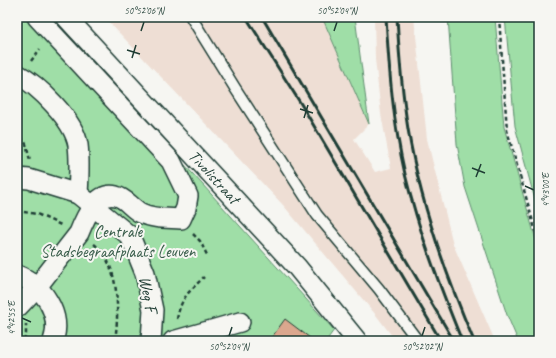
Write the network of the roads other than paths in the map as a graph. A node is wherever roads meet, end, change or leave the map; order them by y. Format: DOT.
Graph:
graph roads {
  1 [pos="37,17"];
  2 [pos="191,17"];
  3 [pos="68,18"];
  4 [pos="20,75"];
  5 [pos="23,178"];
  6 [pos="78,194"];
  7 [pos="93,206"];
  8 [pos="17,275"];
  9 [pos="37,287"];
  10 [pos="18,307"];
  11 [pos="240,322"];
  12 [pos="174,340"];
  13 [pos="53,341"];
  14 [pos="151,341"];
  15 [pos="357,341"];
  16 [pos="418,341"];
  1 -- 7 [label="street"];
  2 -- 16 [label="lane"];
  3 -- 15 [label="street, Tivolistraat"];
  4 -- 6 [label="street"];
  5 -- 6 [label="street, Weg F"];
  6 -- 7 [label="street, Weg F"];
  7 -- 9 [label="street"];
  7 -- 14 [label="street, Weg F"];
  8 -- 9 [label="street"];
  9 -- 10 [label="street"];
  9 -- 13 [label="street"];
  11 -- 12 [label="street"];
}
